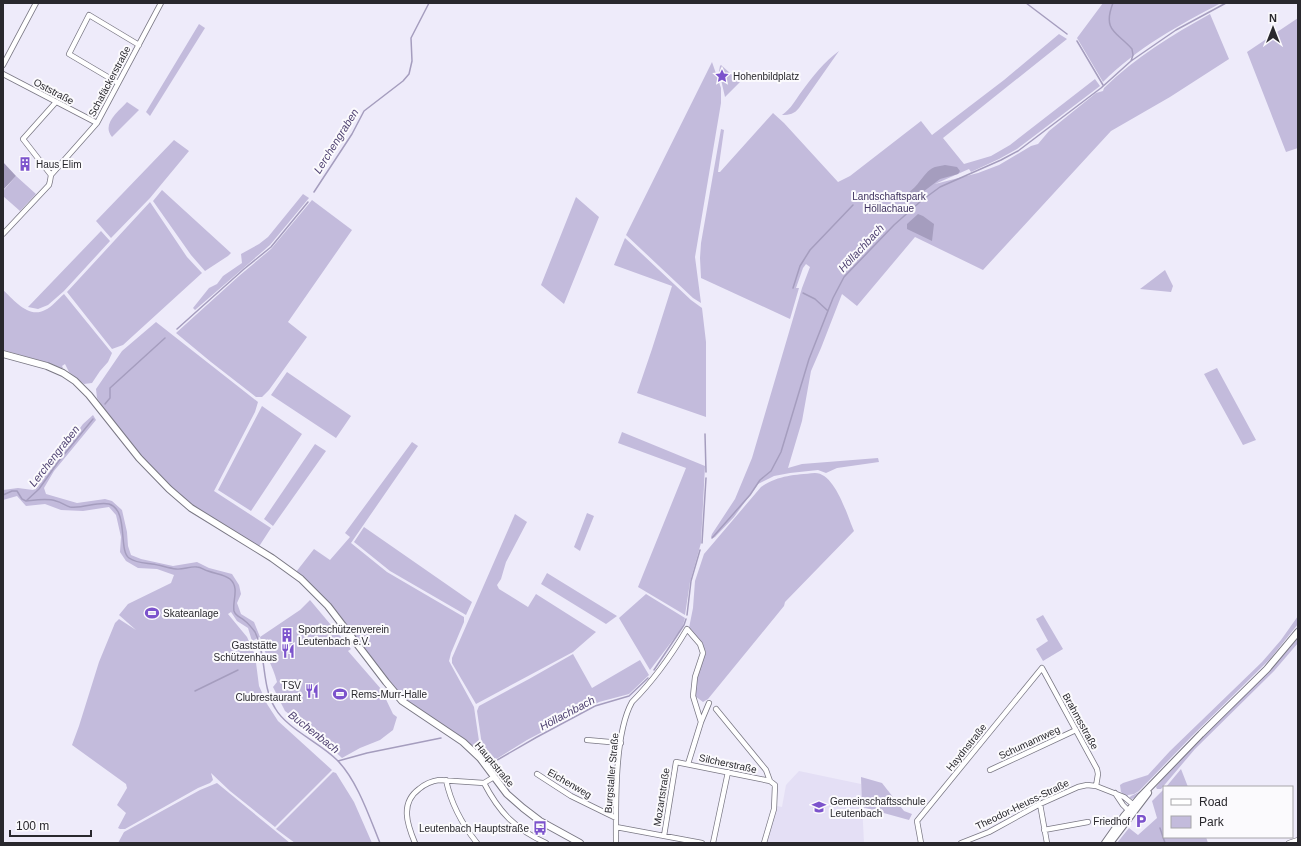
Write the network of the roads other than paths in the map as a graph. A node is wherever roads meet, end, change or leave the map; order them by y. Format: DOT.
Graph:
graph roads {
  1 [pos="36,3"];
  2 [pos="160,3"];
  3 [pos="139,45"];
  4 [pos="3,65"];
  5 [pos="4,75"];
  6 [pos="118,83"];
  7 [pos="56,102"];
  8 [pos="97,123"];
  9 [pos="51,175"];
  10 [pos="3,234"];
  11 [pos="3,354"];
  12 [pos="1298,632"];
  13 [pos="1042,668"];
  14 [pos="709,703"];
  15 [pos="716,709"];
  16 [pos="701,722"];
  17 [pos="1076,730"];
  18 [pos="587,740"];
  19 [pos="621,743"];
  20 [pos="676,762"];
  21 [pos="688,764"];
  22 [pos="990,770"];
  23 [pos="728,772"];
  24 [pos="537,774"];
  25 [pos="494,777"];
  26 [pos="446,780"];
  27 [pos="770,781"];
  28 [pos="484,783"];
  29 [pos="1096,786"];
  30 [pos="1115,793"];
  31 [pos="1040,804"];
  32 [pos="1135,806"];
  33 [pos="1130,812"];
  34 [pos="616,818"];
  35 [pos="1088,822"];
  36 [pos="616,827"];
  37 [pos="1044,830"];
  38 [pos="664,836"];
  39 [pos="1298,840"];
  40 [pos="572,841"];
  41 [pos="415,843"];
  42 [pos="477,843"];
  43 [pos="546,843"];
  44 [pos="580,843"];
  45 [pos="616,843"];
  46 [pos="702,843"];
  47 [pos="713,843"];
  48 [pos="764,843"];
  49 [pos="921,843"];
  50 [pos="961,843"];
  51 [pos="1046,843"];
  52 [pos="1105,843"];
  53 [pos="1110,843"];
  54 [pos="1289,843"];
  1 -- 4 [label="street"];
  2 -- 3 [label="street, Schafäckerstraße"];
  3 -- 6 [label="street, Schafäckerstraße"];
  3 -- 6 [label="street"];
  5 -- 7 [label="street, Oststraße"];
  6 -- 8 [label="street, Schafäckerstraße"];
  7 -- 8 [label="street, Oststraße"];
  7 -- 9 [label="street"];
  8 -- 9 [label="street, Schafäckerstraße"];
  9 -- 10 [label="street, Schafäckerstraße"];
  11 -- 25 [label="street, Hauptstraße"];
  12 -- 32 [label="street"];
  13 -- 17 [label="street, Brahmsstraße"];
  13 -- 49 [label="street, Haydnstraße"];
  14 -- 16 [label="street"];
  15 -- 27 [label="street"];
  16 -- 19 [label="street, Burgstaller Straße"];
  16 -- 21 [label="street"];
  17 -- 22 [label="street, Schumannweg"];
  17 -- 29 [label="street, Brahmsstraße"];
  18 -- 19 [label="street"];
  19 -- 34 [label="street, Burgstaller Straße"];
  20 -- 21 [label="street, Silcherstraße"];
  20 -- 38 [label="street, Mozartstraße"];
  21 -- 23 [label="street, Silcherstraße"];
  23 -- 27 [label="street, Silcherstraße"];
  23 -- 47 [label="street"];
  24 -- 34 [label="street, Eichenweg"];
  25 -- 28 [label="street"];
  25 -- 40 [label="street, Hauptstraße"];
  26 -- 28 [label="street"];
  26 -- 41 [label="street"];
  26 -- 42 [label="street"];
  27 -- 48 [label="street, Silcherstraße"];
  28 -- 43 [label="street"];
  29 -- 30 [label="street, Theodor-Heuss-Straße"];
  29 -- 31 [label="street, Theodor-Heuss-Straße"];
  30 -- 32 [label="street, Theodor-Heuss-Straße"];
  30 -- 33 [label="street"];
  31 -- 37 [label="street"];
  31 -- 50 [label="street, Theodor-Heuss-Straße"];
  32 -- 33 [label="street"];
  33 -- 52 [label="street"];
  33 -- 53 [label="street"];
  34 -- 36 [label="street, Burgstaller Straße"];
  35 -- 37 [label="street"];
  36 -- 38 [label="street"];
  36 -- 45 [label="street, Burgstaller Straße"];
  37 -- 51 [label="street"];
  38 -- 46 [label="street"];
  39 -- 54 [label="street"];
  40 -- 44 [label="street, Hauptstraße"];
}
